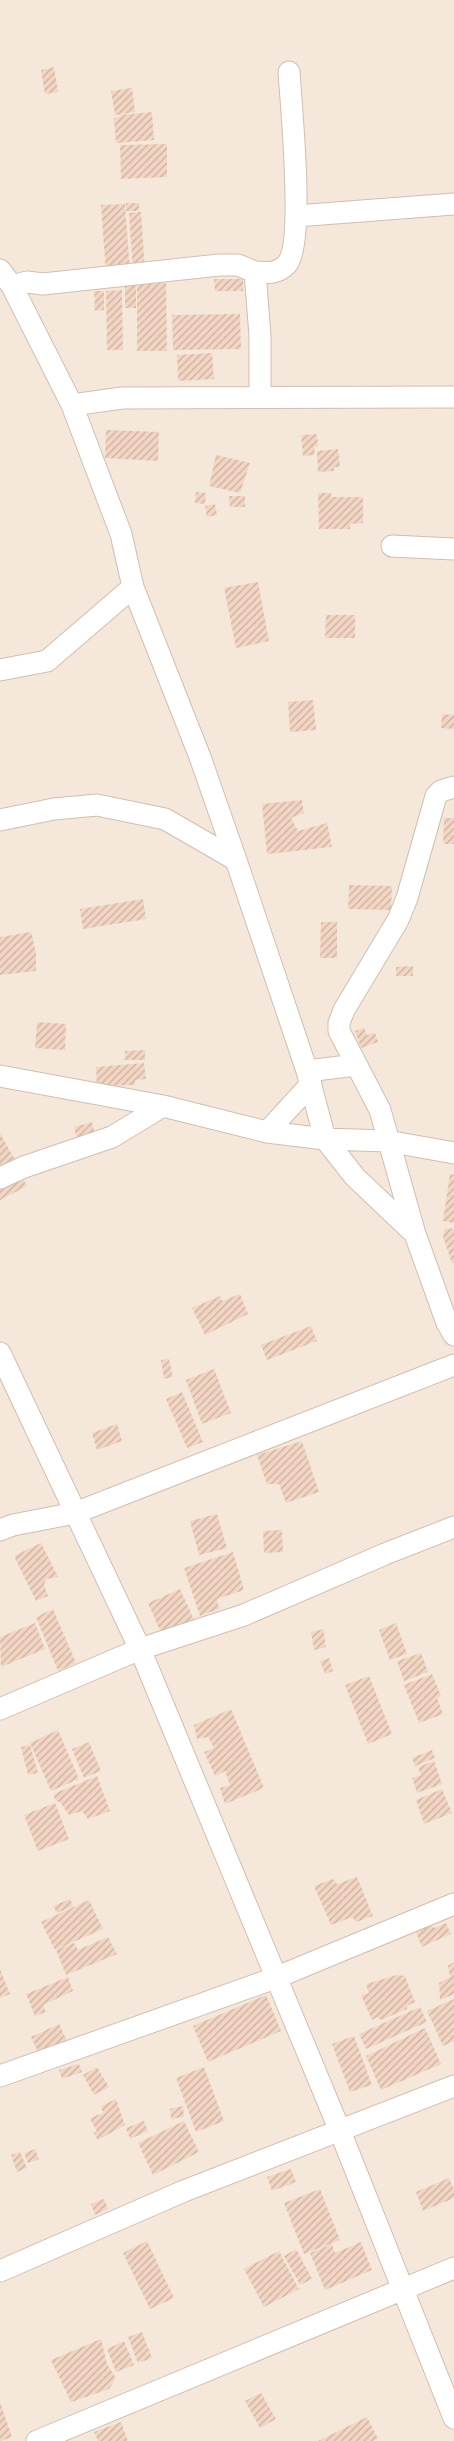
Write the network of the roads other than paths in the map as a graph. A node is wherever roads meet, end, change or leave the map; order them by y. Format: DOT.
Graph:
graph roads {
  1 [pos="289,72"];
  2 [pos="454,204"];
  3 [pos="296,216"];
  4 [pos="255,272"];
  5 [pos="6,278"];
  6 [pos="260,397"];
  7 [pos="454,397"];
  8 [pos="72,405"];
  9 [pos="392,546"];
  10 [pos="454,549"];
  11 [pos="133,587"];
  12 [pos="0,670"];
  13 [pos="454,787"];
  14 [pos="0,820"];
  15 [pos="236,860"];
  16 [pos="356,1065"];
  17 [pos="0,1076"];
  18 [pos="309,1077"];
  19 [pos="163,1106"];
  20 [pos="267,1132"];
  21 [pos="325,1138"];
  22 [pos="387,1141"];
  23 [pos="454,1153"];
  24 [pos="0,1178"];
  25 [pos="415,1234"];
  26 [pos="452,1327"];
  27 [pos="0,1355"];
  28 [pos="454,1365"];
  29 [pos="74,1512"];
  30 [pos="454,1527"];
  31 [pos="0,1530"];
  32 [pos="140,1648"];
  33 [pos="0,1709"];
  34 [pos="454,1904"];
  35 [pos="275,1978"];
  36 [pos="0,2076"];
  37 [pos="454,2086"];
  38 [pos="340,2131"];
  39 [pos="454,2268"];
  40 [pos="0,2271"];
  41 [pos="404,2289"];
  42 [pos="454,2418"];
  43 [pos="72,2434"];
  44 [pos="37,2441"];
  1 -- 3 [label="street"];
  2 -- 3 [label="street"];
  3 -- 4 [label="street"];
  4 -- 5 [label="street"];
  4 -- 6 [label="street"];
  5 -- 8 [label="street"];
  6 -- 7 [label="street"];
  6 -- 8 [label="street"];
  8 -- 11 [label="street"];
  9 -- 10 [label="street"];
  11 -- 12 [label="street"];
  11 -- 15 [label="street"];
  13 -- 16 [label="street"];
  14 -- 15 [label="street"];
  15 -- 18 [label="street"];
  16 -- 18 [label="street"];
  16 -- 22 [label="street"];
  17 -- 19 [label="street"];
  18 -- 20 [label="street"];
  18 -- 21 [label="street"];
  19 -- 20 [label="street"];
  19 -- 24 [label="street"];
  20 -- 21 [label="street"];
  21 -- 22 [label="street"];
  21 -- 25 [label="street"];
  22 -- 23 [label="street"];
  22 -- 25 [label="street"];
  25 -- 26 [label="street"];
  27 -- 29 [label="street"];
  28 -- 29 [label="street"];
  29 -- 31 [label="street"];
  29 -- 32 [label="street"];
  30 -- 32 [label="street"];
  32 -- 33 [label="street"];
  32 -- 35 [label="street"];
  34 -- 35 [label="street"];
  35 -- 36 [label="street"];
  35 -- 38 [label="street"];
  37 -- 38 [label="street"];
  38 -- 40 [label="street"];
  38 -- 41 [label="street"];
  39 -- 41 [label="street"];
  41 -- 42 [label="street"];
  41 -- 43 [label="street"];
  43 -- 44 [label="street"];
}
